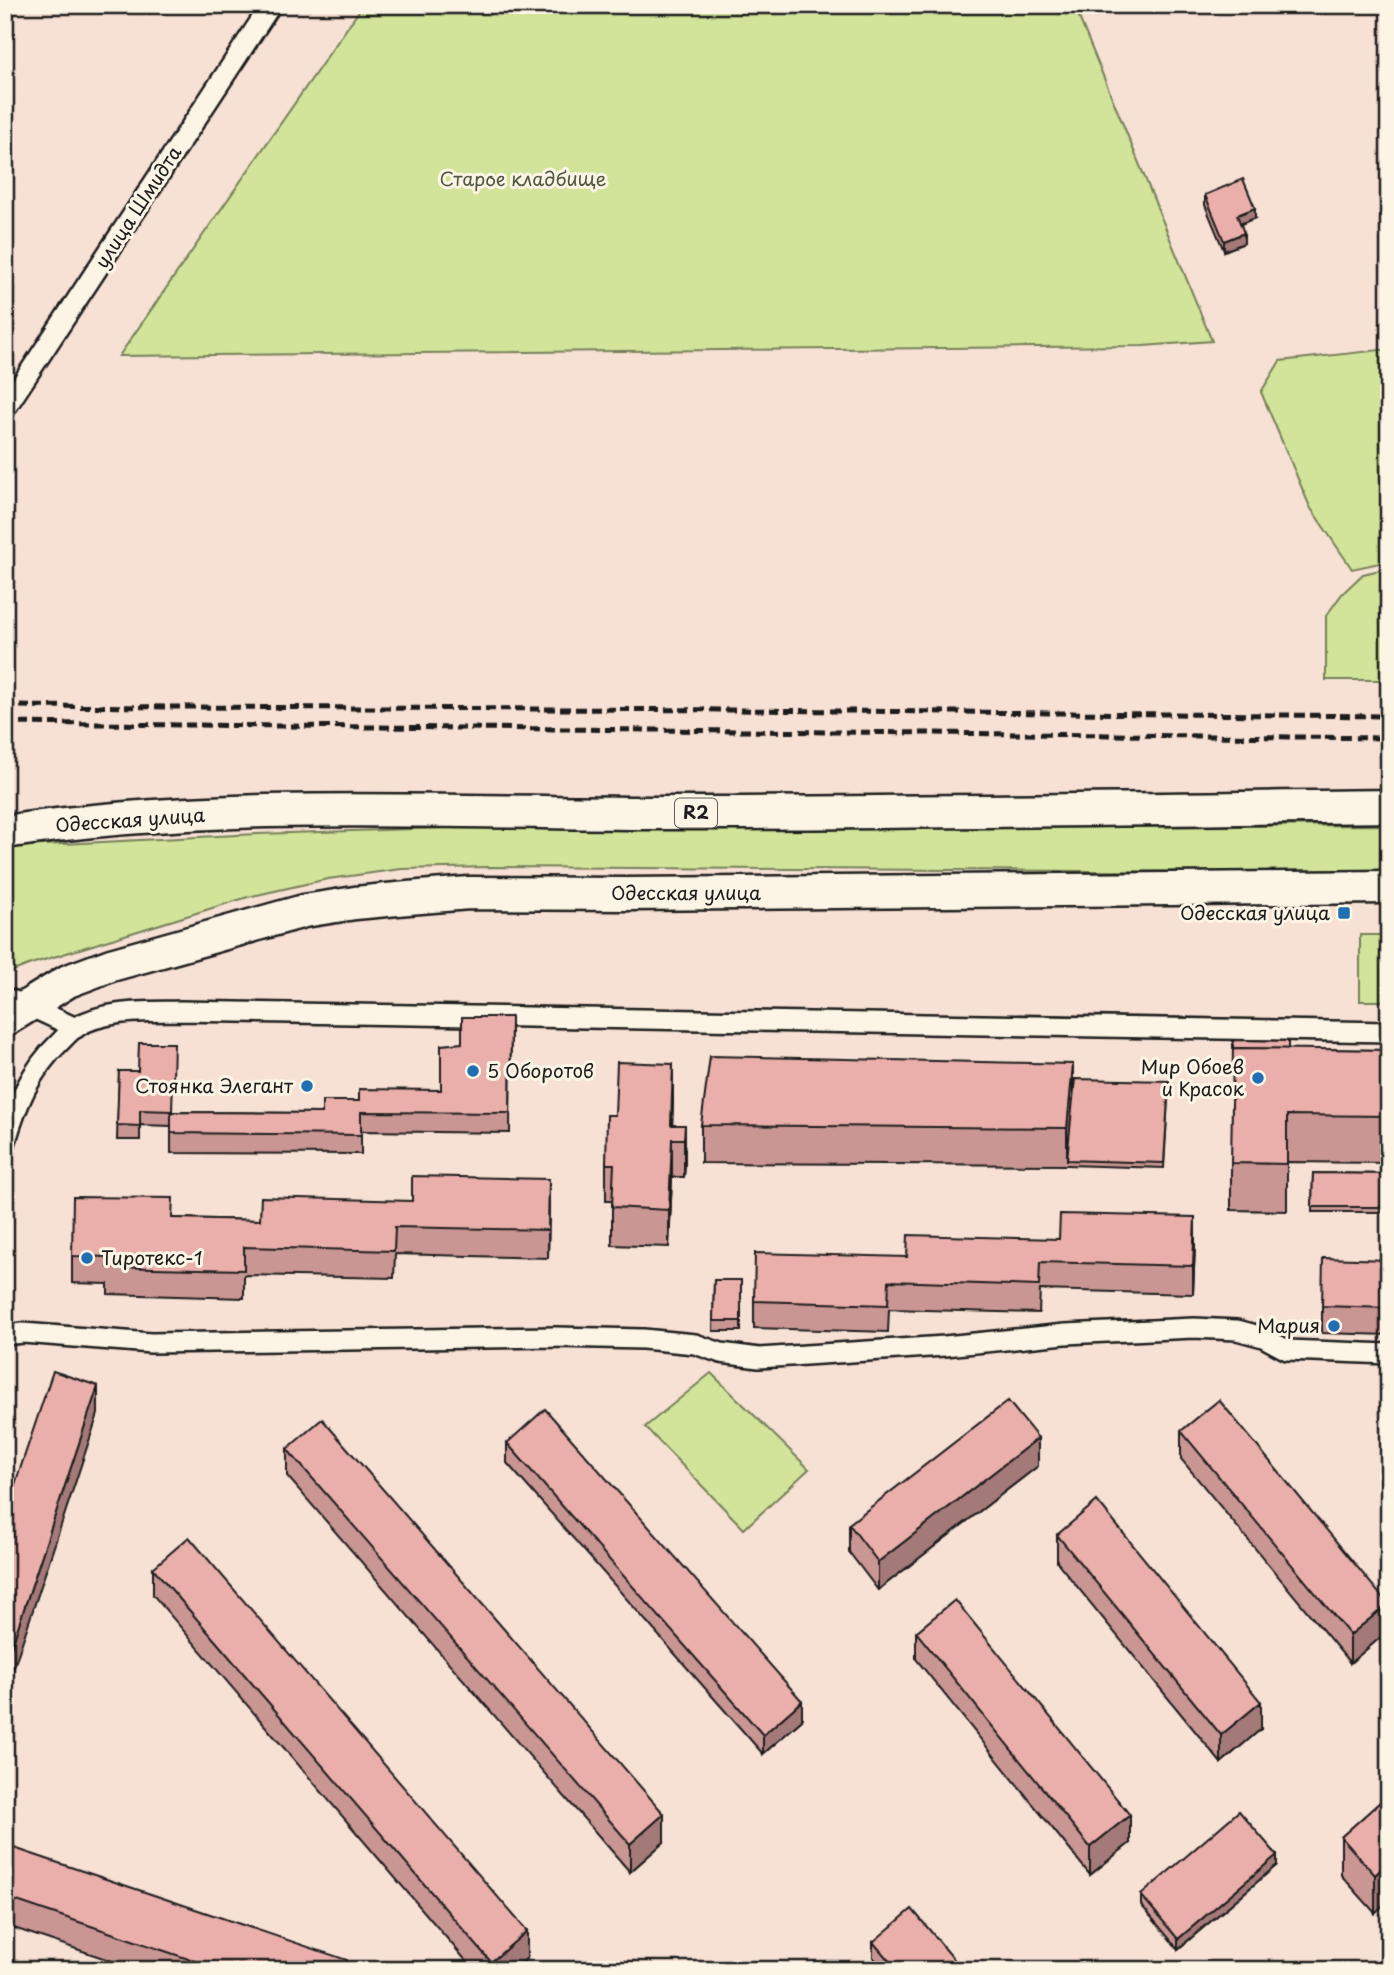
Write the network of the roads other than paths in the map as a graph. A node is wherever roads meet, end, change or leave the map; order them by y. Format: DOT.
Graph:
graph roads {
  1 [pos="271,5"];
  2 [pos="5,409"];
  3 [pos="1389,806"];
  4 [pos="5,832"];
  5 [pos="1389,887"];
  6 [pos="13,1008"];
  7 [pos="76,1028"];
  8 [pos="1389,1032"];
  9 [pos="5,1144"];
  10 [pos="5,1335"];
  11 [pos="1389,1354"];
  1 -- 2 [label="street, улица Шмидта"];
  3 -- 4 [label="main road, Одесская улица / R2"];
  5 -- 6 [label="main road, Одесская улица"];
  6 -- 7 [label="street"];
  7 -- 8 [label="street"];
  7 -- 9 [label="street"];
  10 -- 11 [label="street"];
}
